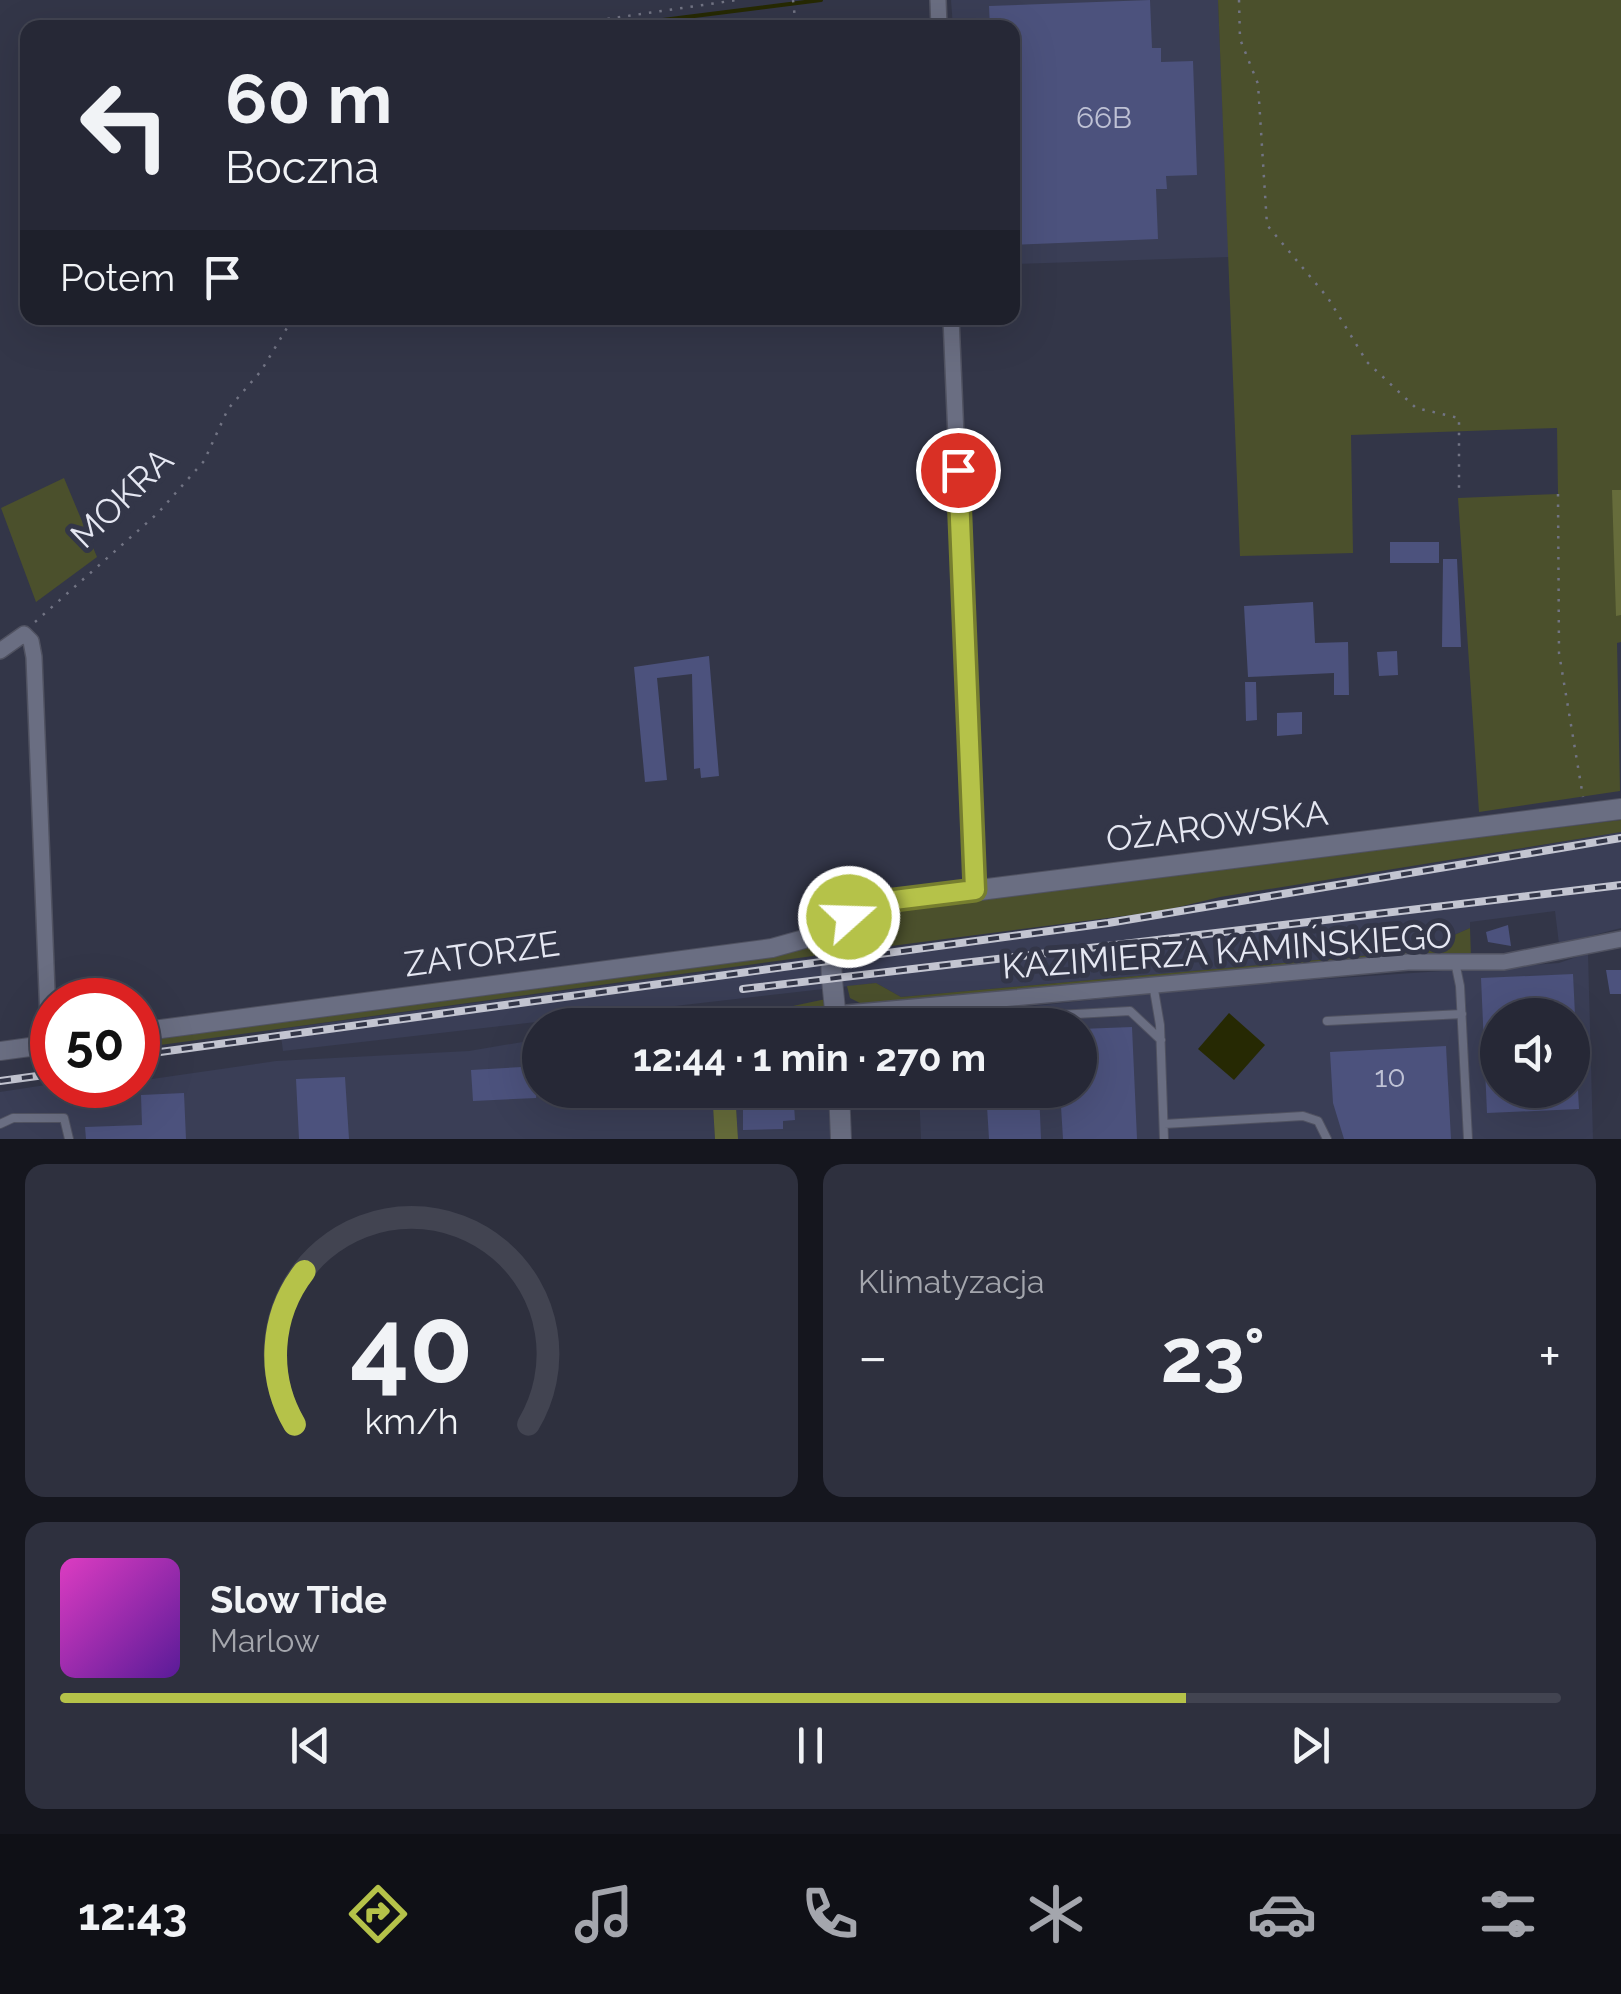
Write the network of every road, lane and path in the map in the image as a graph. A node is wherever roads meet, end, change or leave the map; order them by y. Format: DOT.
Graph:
graph roads {
  1 [pos="737,0"];
  2 [pos="1239,0"];
  3 [pos="600,20"];
  4 [pos="288,325"];
  5 [pos="951,325"];
  6 [pos="1459,489"];
  7 [pos="1558,494"];
  8 [pos="24,634"];
  9 [pos="0,651"];
  10 [pos="1621,810"];
  11 [pos="1586,814"];
  12 [pos="975,890"];
  13 [pos="834,937"];
  14 [pos="1621,939"];
  15 [pos="1455,962"];
  16 [pos="48,978"];
  17 [pos="1153,984"];
  18 [pos="836,1008"];
  19 [pos="942,1008"];
  20 [pos="1097,1013"];
  21 [pos="1462,1014"];
  22 [pos="1327,1021"];
  23 [pos="160,1029"];
  24 [pos="1161,1040"];
  25 [pos="30,1047"];
  26 [pos="0,1051"];
  27 [pos="840,1108"];
  28 [pos="0,1124"];
  29 [pos="1164,1124"];
  30 [pos="69,1139"];
  31 [pos="841,1139"];
  32 [pos="1164,1139"];
  33 [pos="1326,1139"];
  34 [pos="1468,1139"];
  1 -- 3 [label="path"];
  2 -- 6 [label="path"];
  4 -- 8 [label="path, MOKRA"];
  5 -- 12 [label="street"];
  7 -- 11 [label="path"];
  8 -- 9 [label="street"];
  8 -- 16 [label="street"];
  10 -- 11 [label="main road, OŻAROWSKA"];
  11 -- 12 [label="main road, OŻAROWSKA"];
  12 -- 13 [label="main road, OŻAROWSKA"];
  13 -- 18 [label="main road"];
  13 -- 23 [label="street, ZATORZE"];
  14 -- 15 [label="street, KAZIMIERZA KAMIŃSKIEGO"];
  15 -- 17 [label="street, KAZIMIERZA KAMIŃSKIEGO"];
  15 -- 21 [label="lane"];
  17 -- 19 [label="street, KAZIMIERZA KAMIŃSKIEGO"];
  17 -- 24 [label="lane"];
  20 -- 24 [label="lane"];
  21 -- 22 [label="lane"];
  21 -- 34 [label="lane"];
  24 -- 29 [label="lane"];
  25 -- 26 [label="street"];
  27 -- 31 [label="main road"];
  28 -- 30 [label="lane"];
  29 -- 32 [label="lane"];
  29 -- 33 [label="lane"];
}
